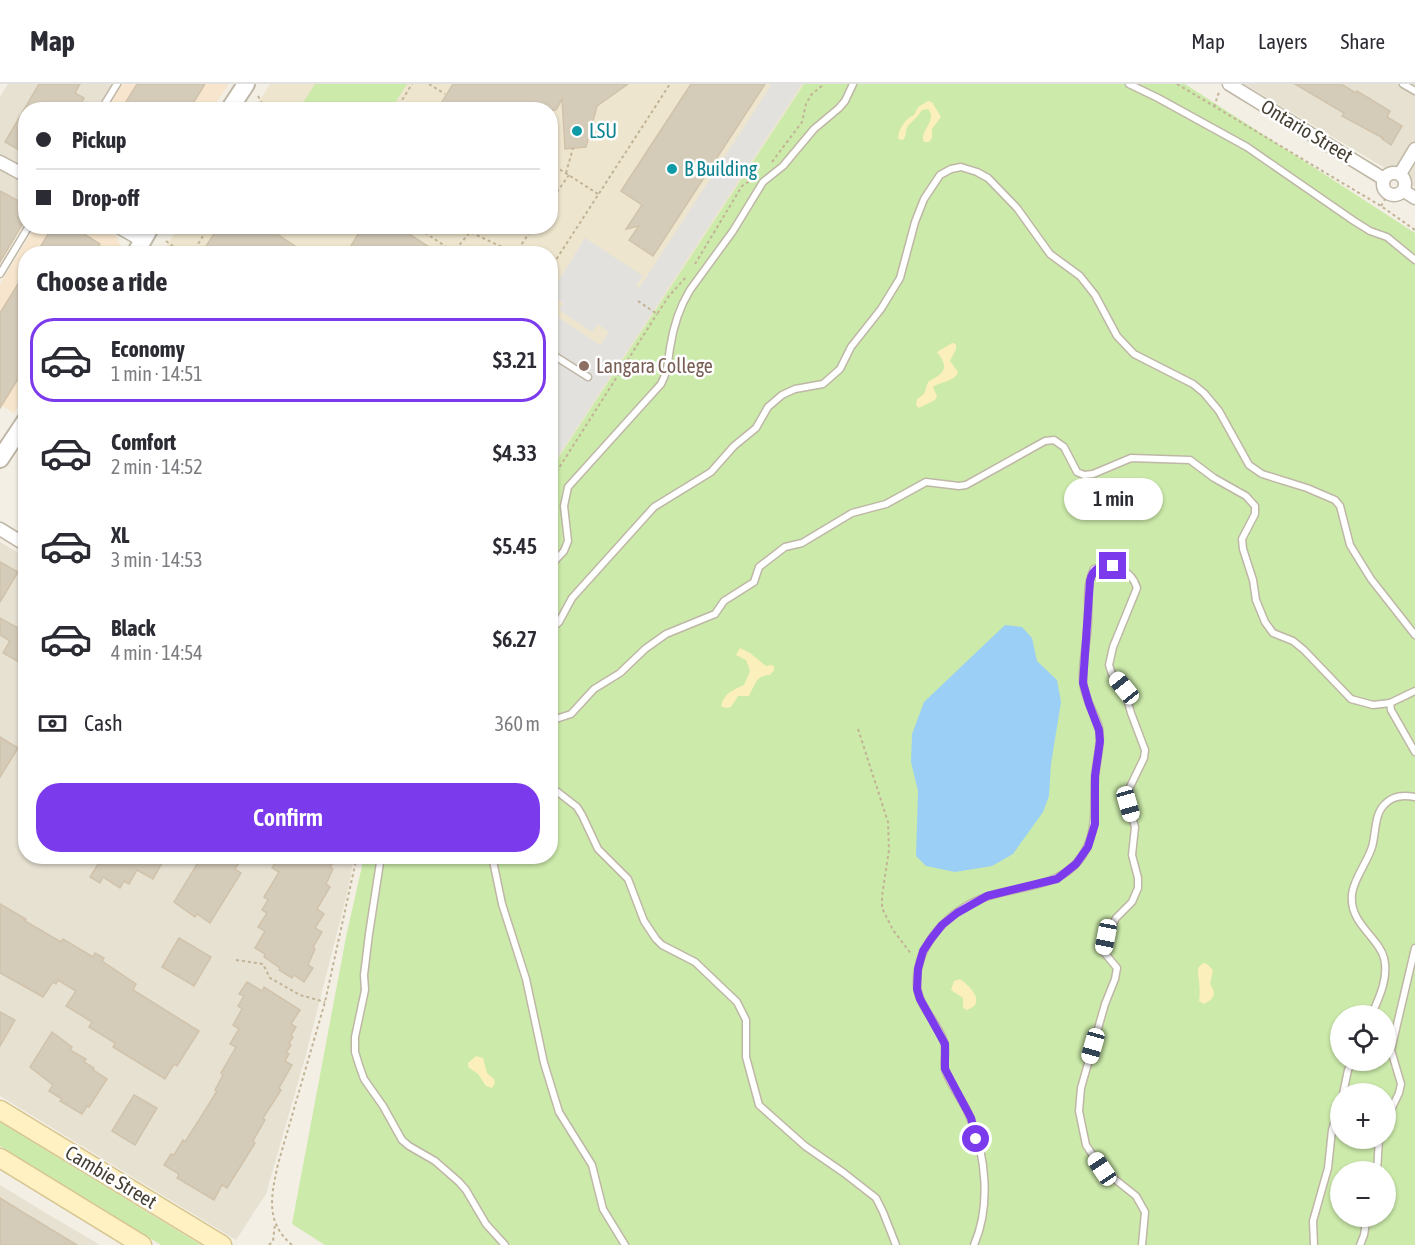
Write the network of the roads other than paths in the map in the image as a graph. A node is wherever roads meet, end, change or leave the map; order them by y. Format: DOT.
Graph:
graph roads {
  1 [pos="117,84"];
  2 [pos="853,84"];
  3 [pos="1129,84"];
  4 [pos="1229,84"];
  5 [pos="1403,84"];
  6 [pos="252,90"];
  7 [pos="1415,91"];
  8 [pos="106,102"];
  9 [pos="238,102"];
  10 [pos="1415,149"];
  11 [pos="0,162"];
  12 [pos="18,172"];
  13 [pos="1400,174"];
  14 [pos="1384,179"];
  15 [pos="1404,191"];
  16 [pos="1415,198"];
  17 [pos="24,234"];
  18 [pos="125,234"];
  19 [pos="138,246"];
  20 [pos="1415,260"];
  21 [pos="0,274"];
  22 [pos="558,357"];
  23 [pos="588,377"];
  24 [pos="18,432"];
  25 [pos="0,459"];
  26 [pos="0,529"];
  27 [pos="18,540"];
  28 [pos="558,557"];
  29 [pos="558,623"];
  30 [pos="1415,635"];
  31 [pos="1415,691"];
  32 [pos="1390,703"];
  33 [pos="558,718"];
  34 [pos="1415,752"];
  35 [pos="558,792"];
  36 [pos="1415,797"];
  37 [pos="380,864"];
  38 [pos="494,864"];
  39 [pos="1415,948"];
  40 [pos="1376,1005"];
  41 [pos="1396,1099"];
  42 [pos="0,1110"];
  43 [pos="1330,1149"];
  44 [pos="0,1158"];
  45 [pos="1365,1227"];
  46 [pos="142,1245"];
  47 [pos="222,1245"];
  48 [pos="505,1245"];
  49 [pos="625,1245"];
  50 [pos="896,1245"];
  51 [pos="974,1245"];
  52 [pos="1142,1245"];
  53 [pos="1314,1245"];
  54 [pos="1360,1245"];
  1 -- 8 [label="lane"];
  2 -- 28 [label="lane"];
  3 -- 20 [label="lane"];
  4 -- 14 [label="street, Ontario Street"];
  5 -- 7 [label="lane"];
  6 -- 9 [label="street"];
  10 -- 13 [label="street"];
  11 -- 12 [label="street"];
  13 -- 14 [label="street"];
  13 -- 15 [label="street"];
  14 -- 15 [label="street"];
  15 -- 16 [label="street"];
  17 -- 21 [label="lane"];
  18 -- 19 [label="street"];
  22 -- 23 [label="lane"];
  24 -- 25 [label="street"];
  26 -- 27 [label="street"];
  29 -- 30 [label="lane"];
  31 -- 32 [label="lane"];
  32 -- 33 [label="lane"];
  32 -- 34 [label="lane"];
  35 -- 50 [label="lane"];
  36 -- 40 [label="lane"];
  37 -- 48 [label="lane"];
  38 -- 49 [label="lane"];
  39 -- 41 [label="lane"];
  42 -- 47 [label="main road, Cambie Street"];
  43 -- 53 [label="lane"];
  44 -- 46 [label="main road"];
  45 -- 54 [label="lane"];
  51 -- 52 [label="lane"];
}
